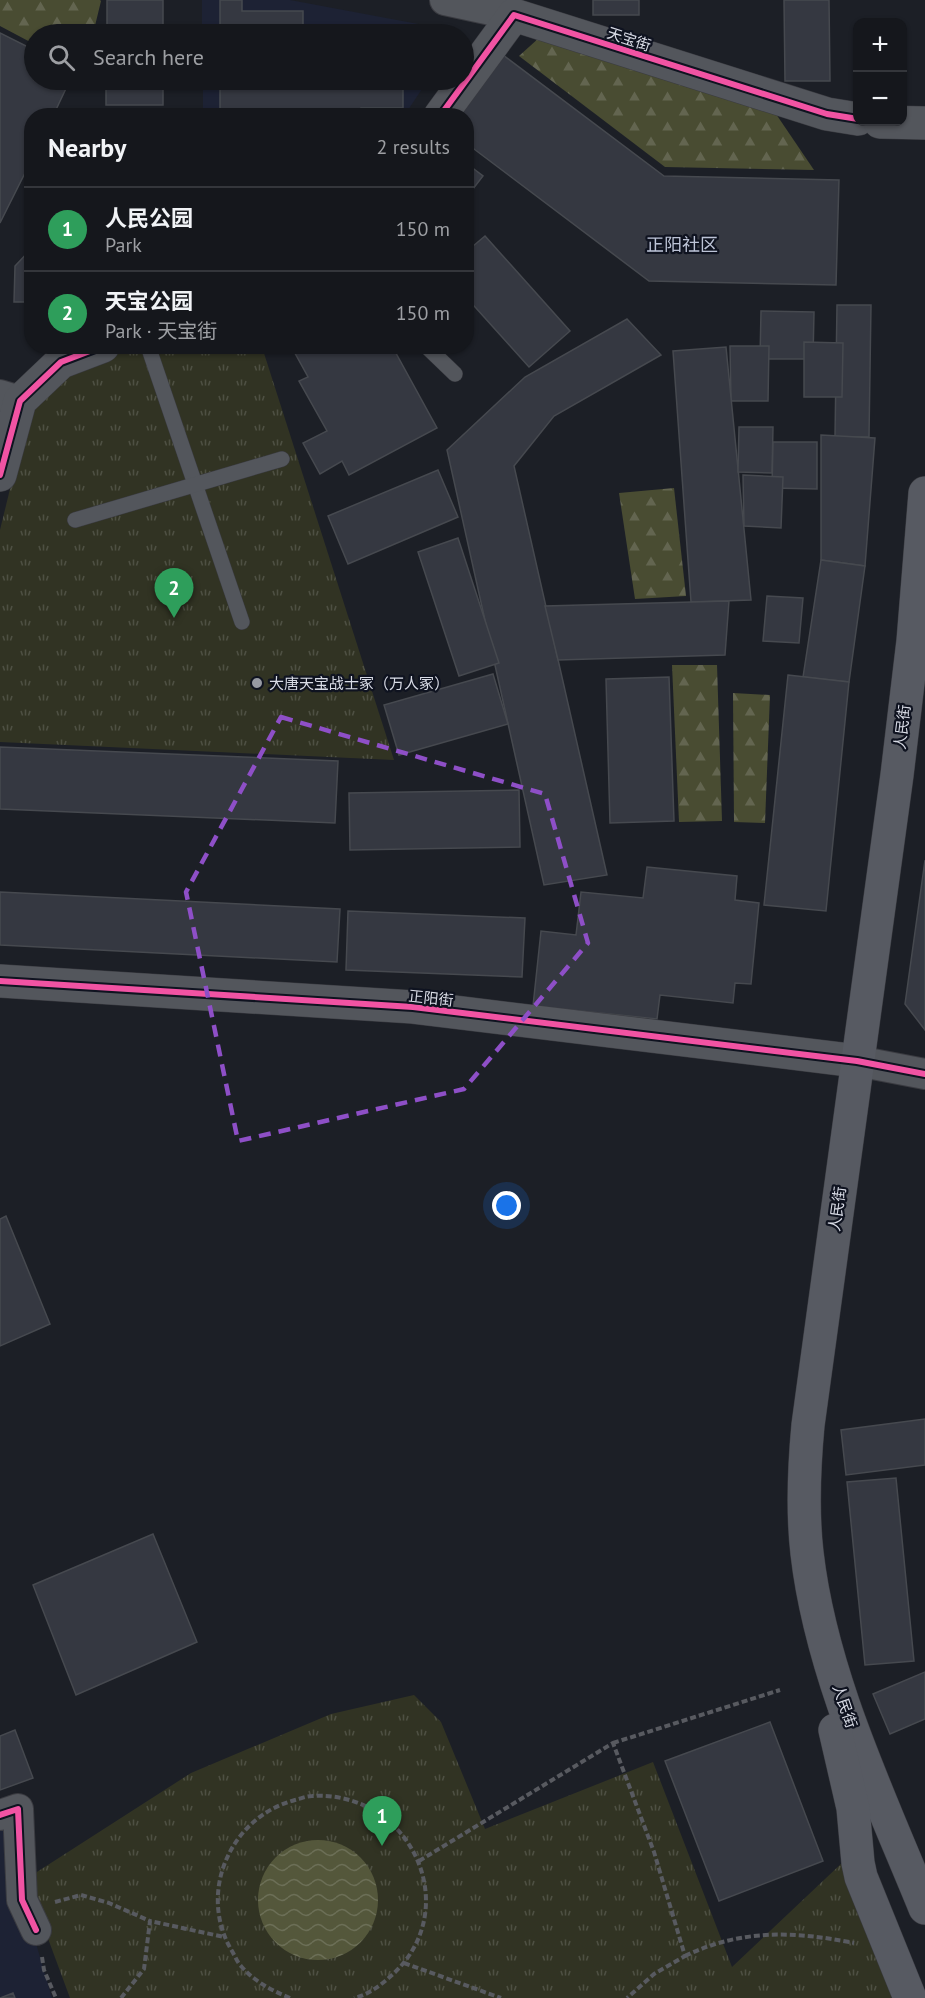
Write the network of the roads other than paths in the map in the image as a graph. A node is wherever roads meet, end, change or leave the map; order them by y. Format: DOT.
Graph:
graph roads {
  1 [pos="445,0"];
  2 [pos="514,15"];
  3 [pos="474,70"];
  4 [pos="459,90"];
  5 [pos="446,108"];
  6 [pos="853,118"];
  7 [pos="907,123"];
  8 [pos="925,123"];
  9 [pos="82,354"];
  10 [pos="151,354"];
  11 [pos="434,354"];
  12 [pos="455,374"];
  13 [pos="10,398"];
  14 [pos="282,459"];
  15 [pos="0,475"];
  16 [pos="194,486"];
  17 [pos="925,493"];
  18 [pos="75,520"];
  19 [pos="242,622"];
  20 [pos="0,981"];
  21 [pos="857,1060"];
  22 [pos="925,1074"];
  23 [pos="823,1634"];
  24 [pos="0,1815"];
  25 [pos="925,1908"];
  26 [pos="36,1930"];
  27 [pos="910,1998"];
  1 -- 2 [label="street"];
  2 -- 3 [label="street"];
  2 -- 6 [label="street, 天宝街"];
  4 -- 5 [label="street"];
  7 -- 8 [label="street"];
  9 -- 13 [label="street"];
  10 -- 16 [label="lane"];
  11 -- 12 [label="lane"];
  13 -- 15 [label="street"];
  14 -- 16 [label="lane"];
  16 -- 18 [label="lane"];
  16 -- 19 [label="lane"];
  17 -- 21 [label="main road, 人民街"];
  20 -- 21 [label="street, 正阳街"];
  21 -- 22 [label="street"];
  21 -- 23 [label="main road, 人民街"];
  23 -- 25 [label="main road, 人民街"];
  23 -- 27 [label="main road"];
  24 -- 26 [label="street"];
}
